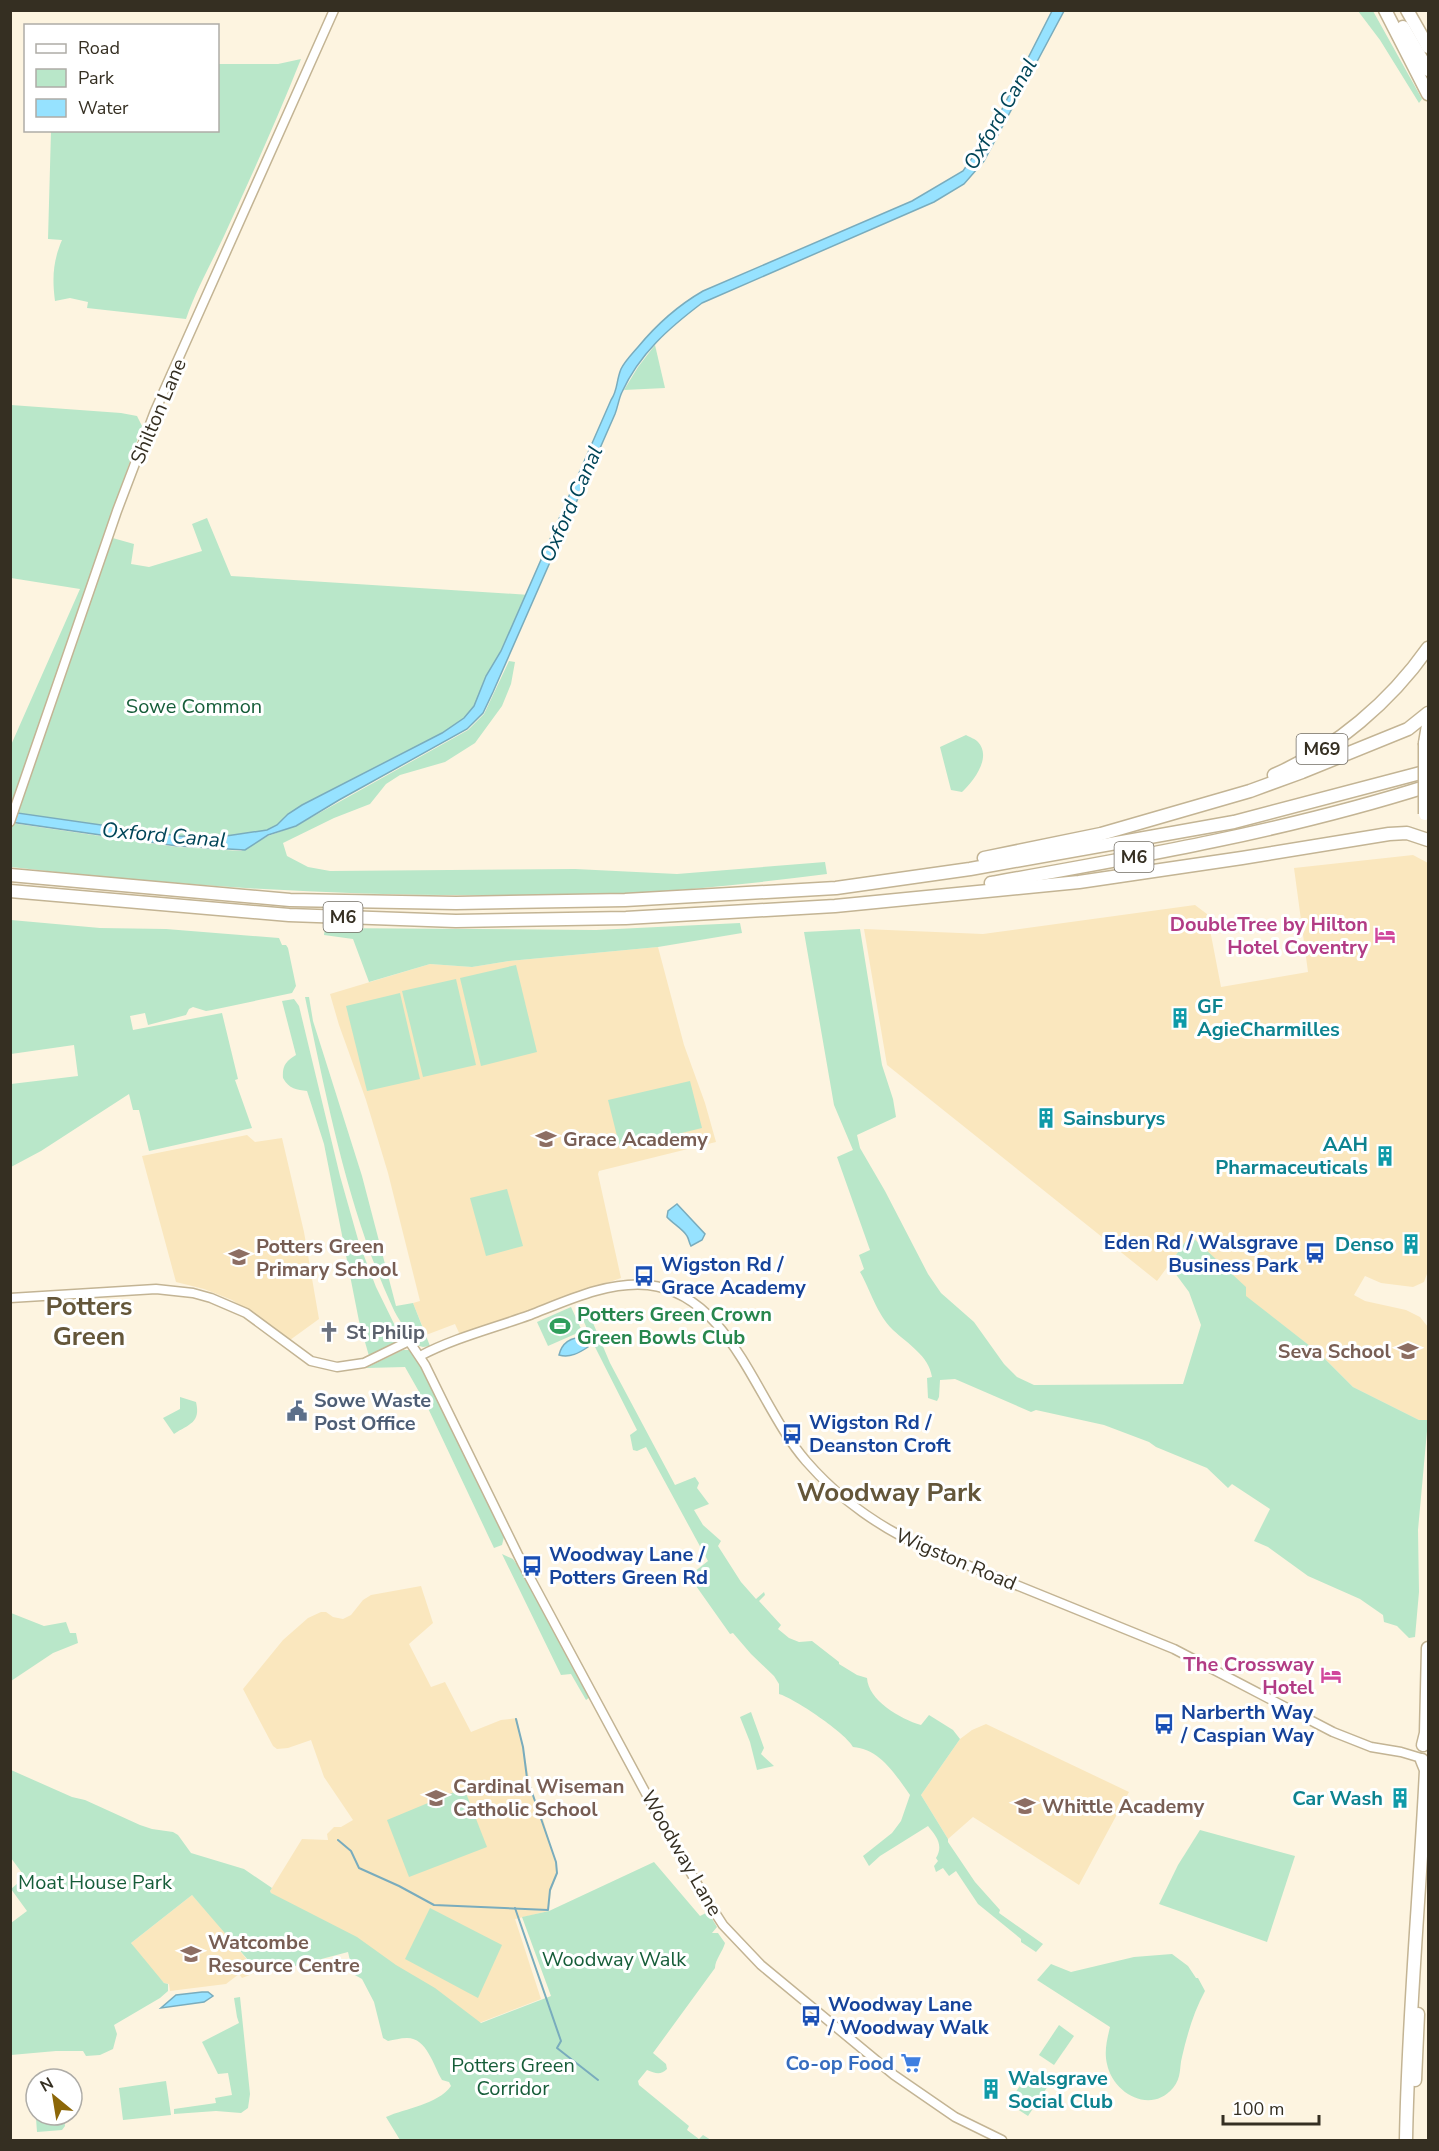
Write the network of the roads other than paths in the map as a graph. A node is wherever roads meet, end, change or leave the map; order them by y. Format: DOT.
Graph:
graph roads {
  1 [pos="334,10"];
  2 [pos="1385,10"];
  3 [pos="1393,10"];
  4 [pos="1407,10"];
  5 [pos="1428,47"];
  6 [pos="1428,70"];
  7 [pos="1428,94"];
  8 [pos="1428,648"];
  9 [pos="1428,712"];
  10 [pos="1428,725"];
  11 [pos="1428,771"];
  12 [pos="1428,786"];
  13 [pos="1187,809"];
  14 [pos="1427,819"];
  15 [pos="10,822"];
  16 [pos="1428,840"];
  17 [pos="10,875"];
  18 [pos="836,888"];
  19 [pos="10,891"];
  20 [pos="835,906"];
  21 [pos="10,1298"];
  22 [pos="420,1356"];
  23 [pos="1428,1648"];
  24 [pos="1424,1753"];
  25 [pos="1428,1872"];
  26 [pos="1002,2140"];
  27 [pos="1406,2140"];
  28 [pos="1414,2140"];
  1 -- 15 [label="street, Shilton Lane"];
  2 -- 7 [label="highway"];
  3 -- 6 [label="highway"];
  4 -- 5 [label="highway"];
  8 -- 13 [label="highway, M69"];
  9 -- 13 [label="highway"];
  10 -- 14 [label="highway, bridge"];
  11 -- 18 [label="highway, M6"];
  12 -- 20 [label="highway, M6"];
  13 -- 18 [label="highway"];
  16 -- 20 [label="highway"];
  17 -- 18 [label="highway, M6"];
  19 -- 20 [label="highway, M6"];
  21 -- 22 [label="street, Woodway Lane"];
  22 -- 24 [label="street, Wigston Road"];
  22 -- 26 [label="street, Woodway Lane"];
  23 -- 24 [label="highway"];
  24 -- 27 [label="highway"];
  25 -- 28 [label="highway"];
}
